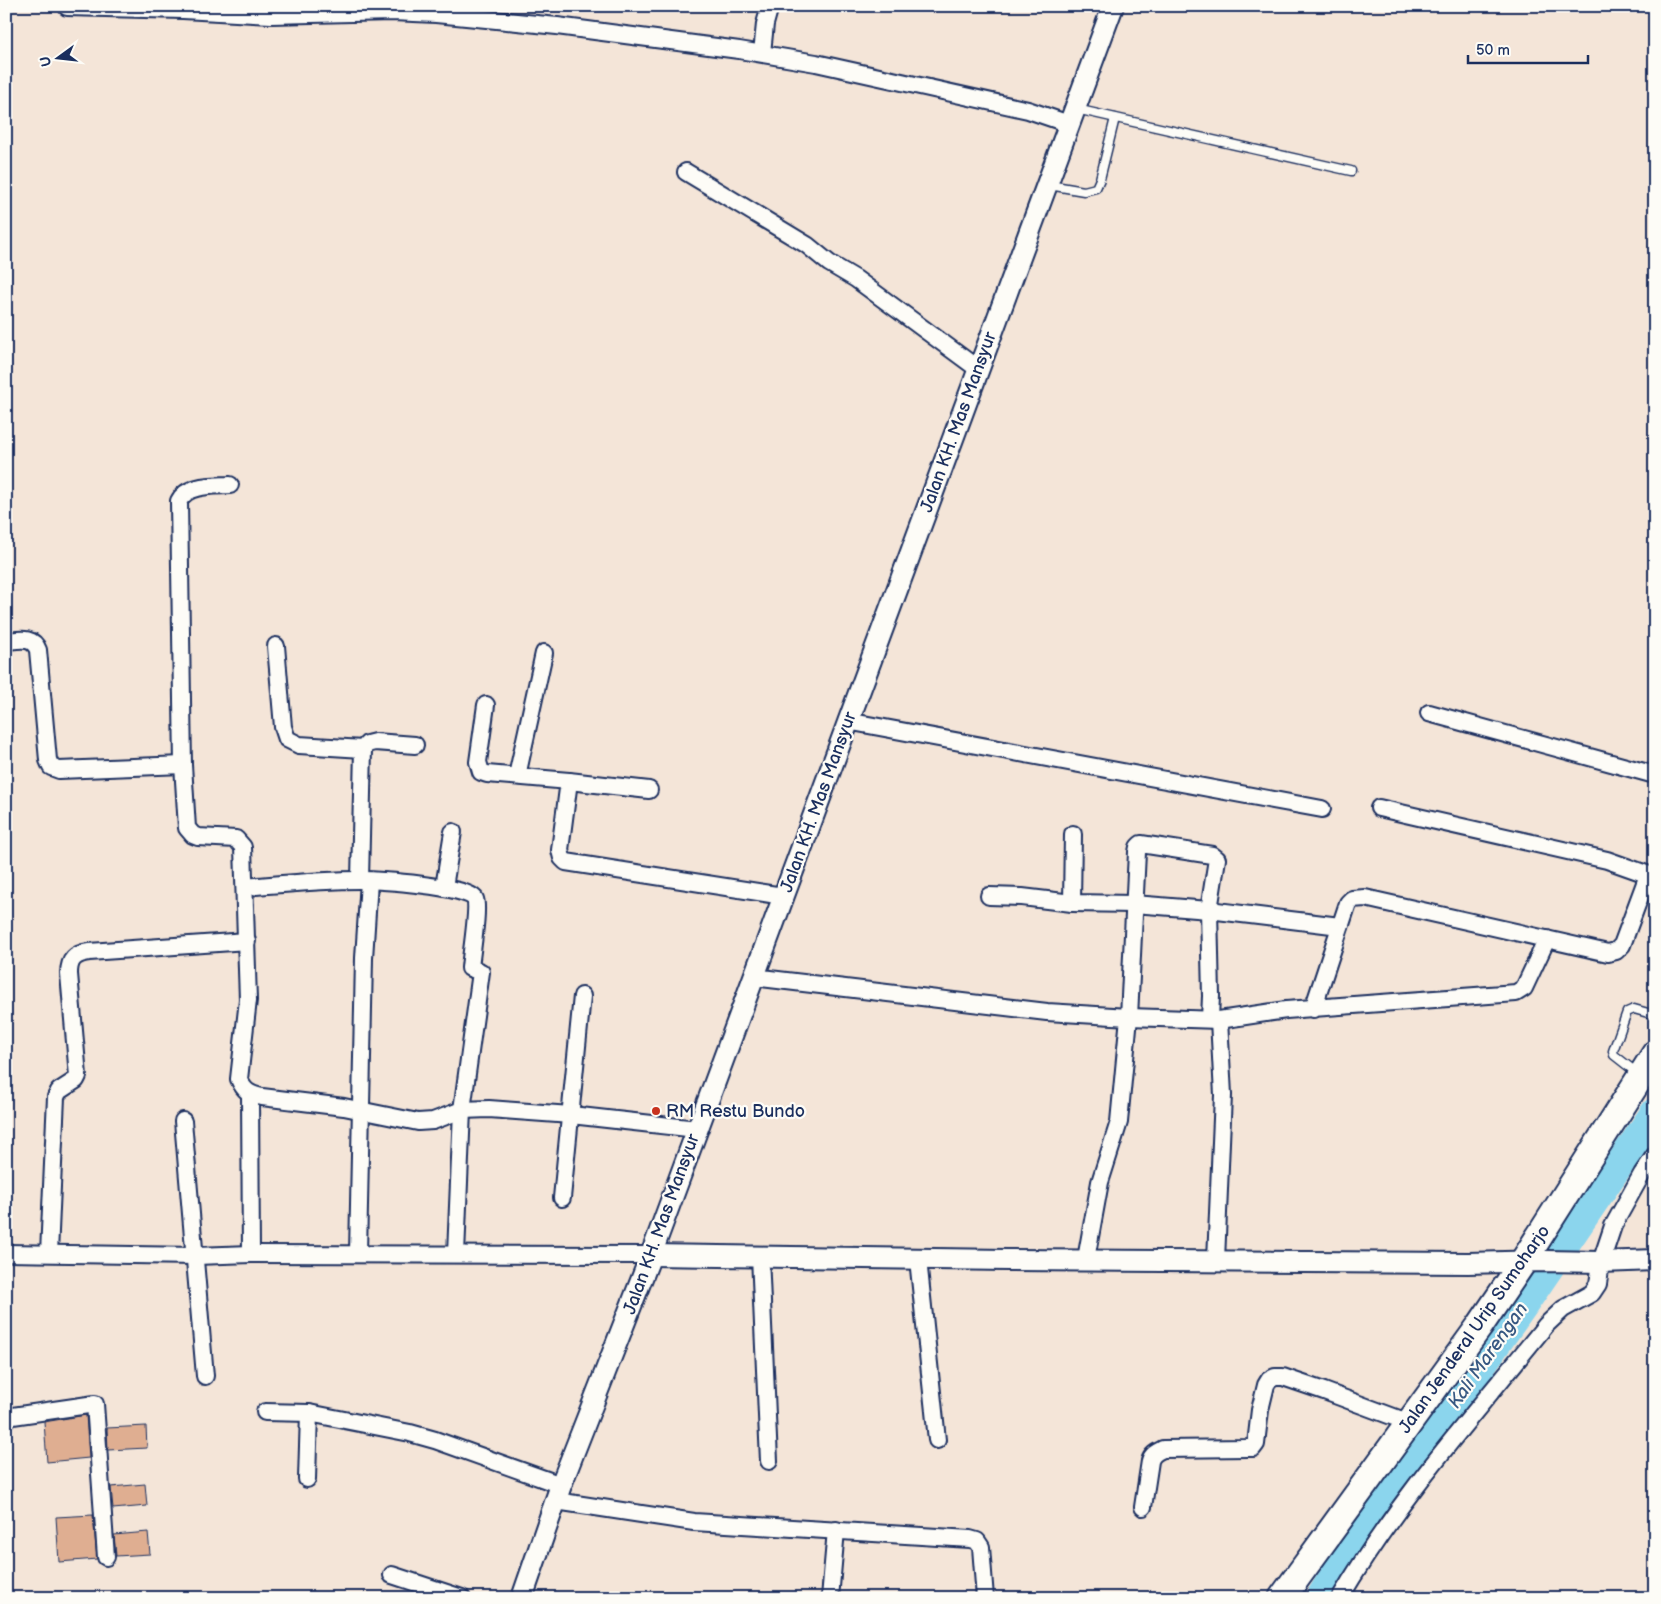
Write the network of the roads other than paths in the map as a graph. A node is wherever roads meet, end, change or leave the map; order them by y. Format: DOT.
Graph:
graph roads {
  1 [pos="770,6"];
  2 [pos="1113,6"];
  3 [pos="67,7"];
  4 [pos="183,8"];
  5 [pos="383,9"];
  6 [pos="762,54"];
  7 [pos="1071,116"];
  8 [pos="1115,118"];
  9 [pos="1351,171"];
  10 [pos="686,172"];
  11 [pos="1047,184"];
  12 [pos="978,369"];
  13 [pos="230,485"];
  14 [pos="6,641"];
  15 [pos="276,646"];
  16 [pos="544,654"];
  17 [pos="486,705"];
  18 [pos="1429,713"];
  19 [pos="847,721"];
  20 [pos="415,745"];
  21 [pos="363,749"];
  22 [pos="183,764"];
  23 [pos="1655,775"];
  24 [pos="517,776"];
  25 [pos="569,781"];
  26 [pos="649,790"];
  27 [pos="1380,808"];
  28 [pos="1322,809"];
  29 [pos="453,832"];
  30 [pos="1073,834"];
  31 [pos="1652,876"];
  32 [pos="364,880"];
  33 [pos="245,887"];
  34 [pos="444,887"];
  35 [pos="783,896"];
  36 [pos="989,896"];
  37 [pos="1072,903"];
  38 [pos="1134,904"];
  39 [pos="1209,910"];
  40 [pos="1340,926"];
  41 [pos="1547,939"];
  42 [pos="247,940"];
  43 [pos="753,977"];
  44 [pos="582,996"];
  45 [pos="1314,1009"];
  46 [pos="1655,1015"];
  47 [pos="1129,1017"];
  48 [pos="1214,1020"];
  49 [pos="1655,1054"];
  50 [pos="1641,1075"];
  51 [pos="250,1094"];
  52 [pos="462,1110"];
  53 [pos="362,1111"];
  54 [pos="571,1115"];
  55 [pos="183,1121"];
  56 [pos="697,1129"];
  57 [pos="1655,1156"];
  58 [pos="562,1198"];
  59 [pos="6,1253"];
  60 [pos="49,1253"];
  61 [pos="251,1254"];
  62 [pos="358,1254"];
  63 [pos="456,1254"];
  64 [pos="651,1255"];
  65 [pos="196,1256"];
  66 [pos="760,1256"];
  67 [pos="918,1259"];
  68 [pos="1086,1260"];
  69 [pos="1216,1260"];
  70 [pos="1655,1260"];
  71 [pos="1534,1262"];
  72 [pos="1596,1262"];
  73 [pos="205,1376"];
  74 [pos="265,1412"];
  75 [pos="309,1413"];
  76 [pos="6,1416"];
  77 [pos="1410,1423"];
  78 [pos="936,1440"];
  79 [pos="769,1461"];
  80 [pos="307,1479"];
  81 [pos="559,1493"];
  82 [pos="1143,1507"];
  83 [pos="836,1530"];
  84 [pos="106,1557"];
  85 [pos="392,1575"];
  86 [pos="462,1598"];
  87 [pos="522,1598"];
  88 [pos="830,1598"];
  89 [pos="985,1598"];
  90 [pos="1282,1598"];
  91 [pos="1340,1598"];
  1 -- 6 [label="street"];
  2 -- 7 [label="street, Jalan KH. Mas Mansyur"];
  3 -- 4 [label="street"];
  4 -- 5 [label="street"];
  5 -- 6 [label="street"];
  6 -- 7 [label="street"];
  7 -- 8 [label="lane"];
  7 -- 11 [label="street, Jalan KH. Mas Mansyur"];
  8 -- 9 [label="lane"];
  8 -- 11 [label="lane"];
  10 -- 12 [label="street"];
  11 -- 12 [label="street, Jalan KH. Mas Mansyur"];
  12 -- 19 [label="street, Jalan KH. Mas Mansyur"];
  13 -- 22 [label="street"];
  14 -- 22 [label="street"];
  15 -- 21 [label="street"];
  16 -- 24 [label="street"];
  17 -- 24 [label="street"];
  18 -- 23 [label="street"];
  19 -- 28 [label="street"];
  19 -- 35 [label="street, Jalan KH. Mas Mansyur"];
  20 -- 21 [label="street"];
  21 -- 32 [label="street"];
  22 -- 33 [label="street"];
  24 -- 25 [label="street"];
  25 -- 26 [label="street"];
  25 -- 35 [label="street"];
  27 -- 31 [label="street"];
  29 -- 34 [label="street"];
  30 -- 37 [label="street"];
  31 -- 41 [label="street"];
  32 -- 33 [label="street"];
  32 -- 34 [label="street"];
  32 -- 53 [label="street"];
  33 -- 42 [label="street"];
  34 -- 52 [label="street"];
  35 -- 43 [label="street, Jalan KH. Mas Mansyur"];
  36 -- 37 [label="street"];
  37 -- 38 [label="street"];
  38 -- 39 [label="street"];
  38 -- 39 [label="street"];
  38 -- 47 [label="street"];
  39 -- 40 [label="street"];
  39 -- 48 [label="street"];
  40 -- 41 [label="street"];
  40 -- 45 [label="street"];
  41 -- 45 [label="street"];
  42 -- 51 [label="street"];
  42 -- 60 [label="street"];
  43 -- 47 [label="street"];
  43 -- 56 [label="street, Jalan KH. Mas Mansyur"];
  44 -- 54 [label="street"];
  45 -- 48 [label="street"];
  46 -- 50 [label="lane"];
  47 -- 48 [label="street"];
  47 -- 68 [label="street"];
  48 -- 69 [label="street"];
  49 -- 50 [label="highway, Jalan Jenderal Urip Sumoharjo"];
  50 -- 71 [label="highway, Jalan Jenderal Urip Sumoharjo"];
  51 -- 53 [label="street"];
  51 -- 61 [label="street"];
  52 -- 53 [label="street"];
  52 -- 54 [label="street"];
  52 -- 63 [label="street"];
  53 -- 62 [label="street"];
  54 -- 56 [label="street"];
  54 -- 58 [label="street"];
  55 -- 65 [label="street"];
  56 -- 64 [label="street, Jalan KH. Mas Mansyur"];
  57 -- 72 [label="street"];
  59 -- 60 [label="street"];
  60 -- 65 [label="street"];
  61 -- 62 [label="street"];
  61 -- 65 [label="street"];
  62 -- 63 [label="street"];
  63 -- 64 [label="street"];
  64 -- 66 [label="street"];
  64 -- 81 [label="street, Jalan KH. Mas Mansyur"];
  65 -- 73 [label="street"];
  66 -- 67 [label="street"];
  66 -- 79 [label="street"];
  67 -- 68 [label="street"];
  67 -- 78 [label="street"];
  68 -- 69 [label="street"];
  69 -- 71 [label="street"];
  70 -- 72 [label="street"];
  71 -- 72 [label="street"];
  71 -- 77 [label="highway, Jalan Jenderal Urip Sumoharjo"];
  72 -- 91 [label="street"];
  74 -- 75 [label="street"];
  75 -- 80 [label="street"];
  75 -- 81 [label="street"];
  76 -- 84 [label="street"];
  77 -- 82 [label="street"];
  77 -- 90 [label="highway, Jalan Jenderal Urip Sumoharjo"];
  81 -- 83 [label="street"];
  81 -- 87 [label="street, Jalan KH. Mas Mansyur"];
  83 -- 88 [label="street"];
  83 -- 89 [label="street"];
  85 -- 86 [label="street"];
}
